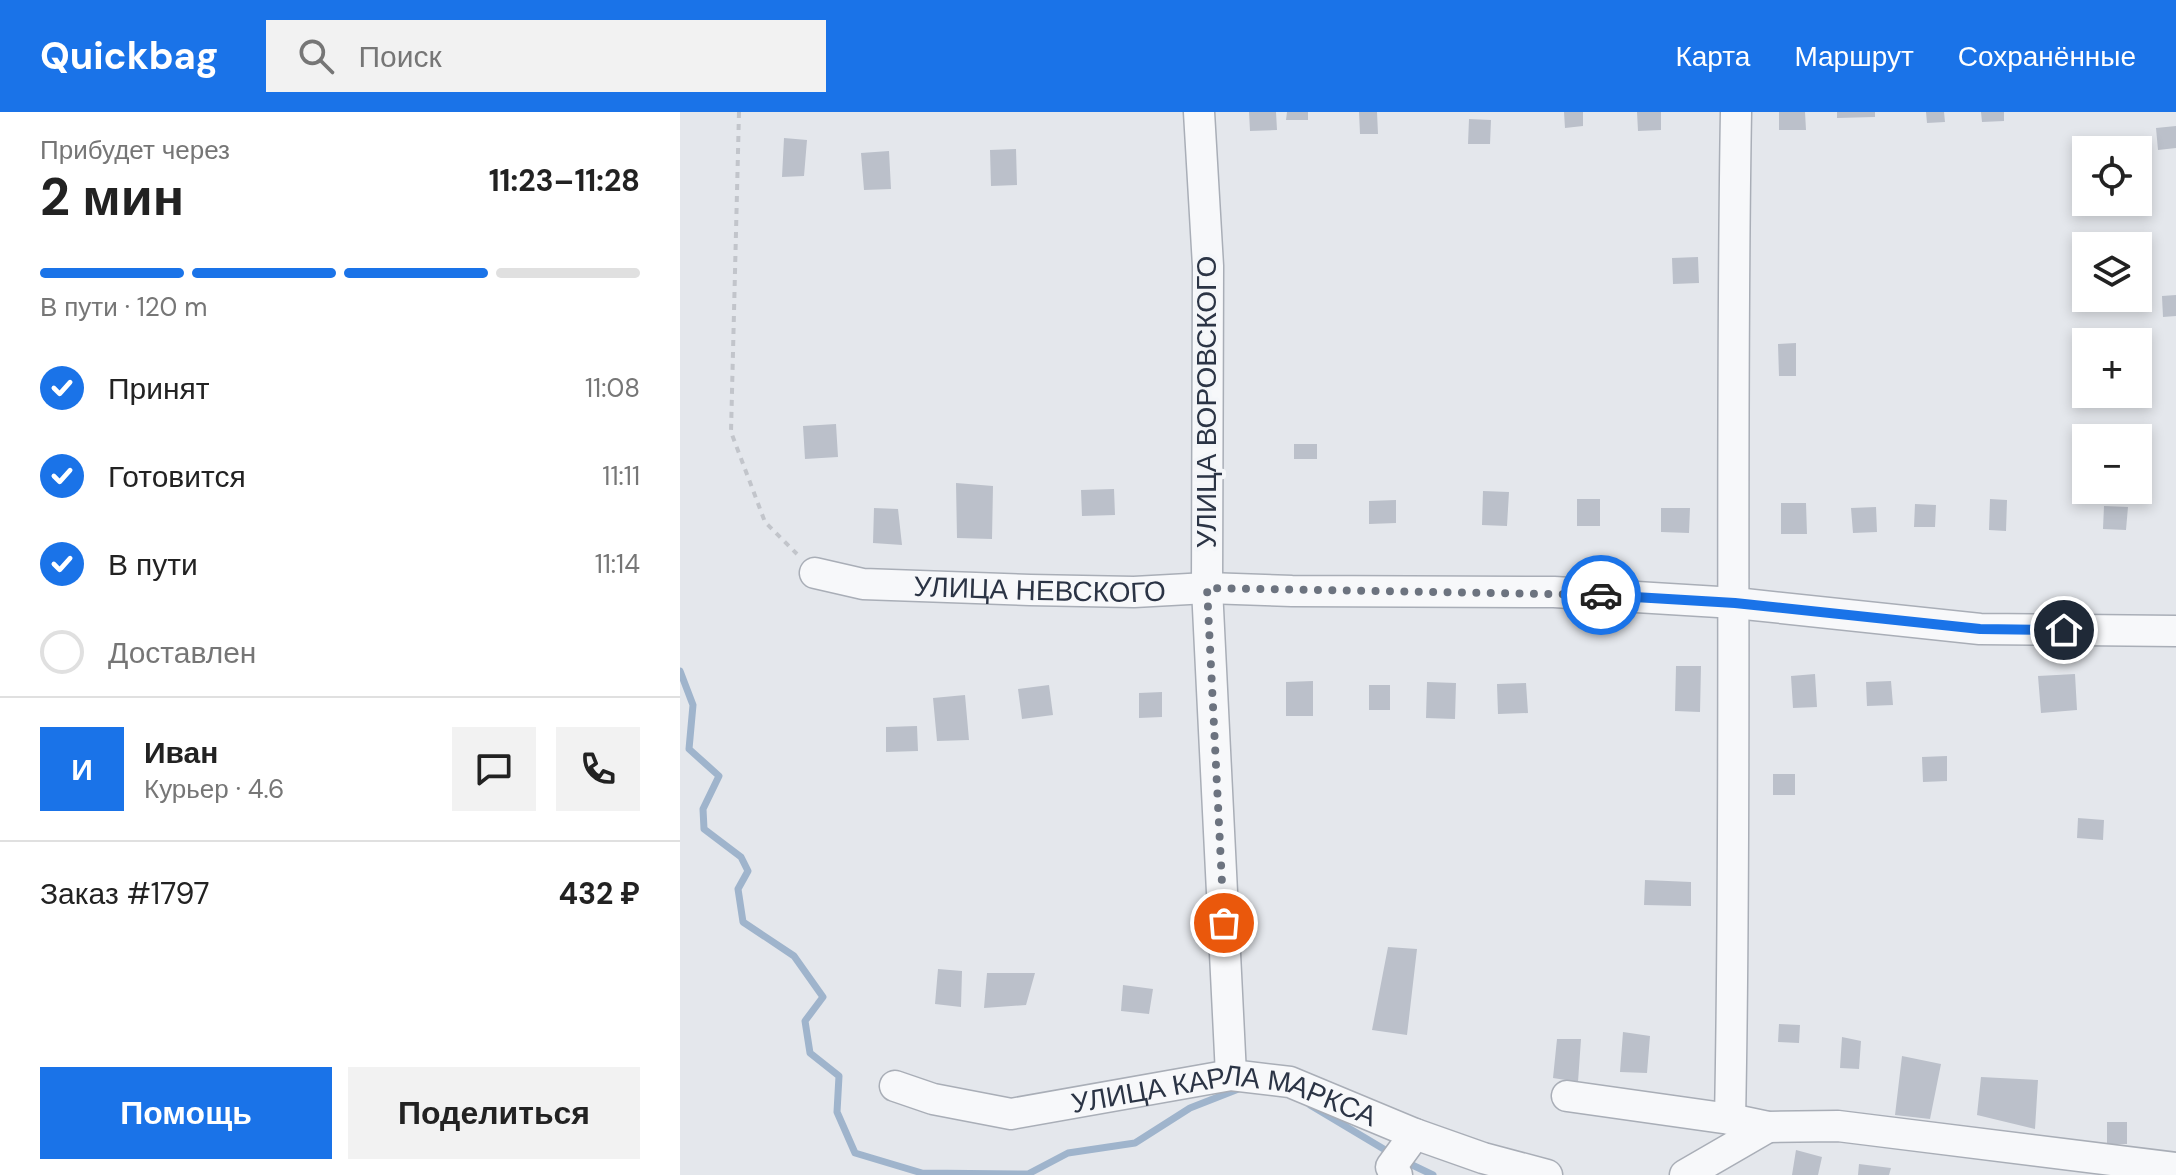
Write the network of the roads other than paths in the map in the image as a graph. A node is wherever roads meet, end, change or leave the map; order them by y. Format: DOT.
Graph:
graph roads {
  1 [pos="1199,112"];
  2 [pos="1736,112"];
  3 [pos="815,573"];
  4 [pos="1207,588"];
  5 [pos="1735,603"];
  6 [pos="2176,631"];
  7 [pos="1231,1075"];
  8 [pos="895,1086"];
  9 [pos="1567,1096"];
  10 [pos="1730,1119"];
  11 [pos="1768,1127"];
  12 [pos="1402,1155"];
  13 [pos="2176,1168"];
  14 [pos="1547,1175"];
  15 [pos="1685,1175"];
  1 -- 4 [label="street, УЛИЦА ВОРОВСКОГО"];
  2 -- 5 [label="street"];
  3 -- 4 [label="street, УЛИЦА НЕВСКОГО"];
  4 -- 5 [label="street, УЛИЦА НЕВСКОГО"];
  4 -- 7 [label="street, УЛИЦА ВОРОВСКОГО"];
  5 -- 6 [label="street, УЛИЦА НЕВСКОГО"];
  5 -- 10 [label="street"];
  7 -- 8 [label="street, УЛИЦА КАРЛА МАРКСА"];
  7 -- 12 [label="street, УЛИЦА КАРЛА МАРКСА"];
  9 -- 10 [label="street"];
  10 -- 11 [label="street"];
  11 -- 13 [label="street"];
  11 -- 15 [label="street"];
  12 -- 14 [label="street, УЛИЦА КАРЛА МАРКСА"];
}
